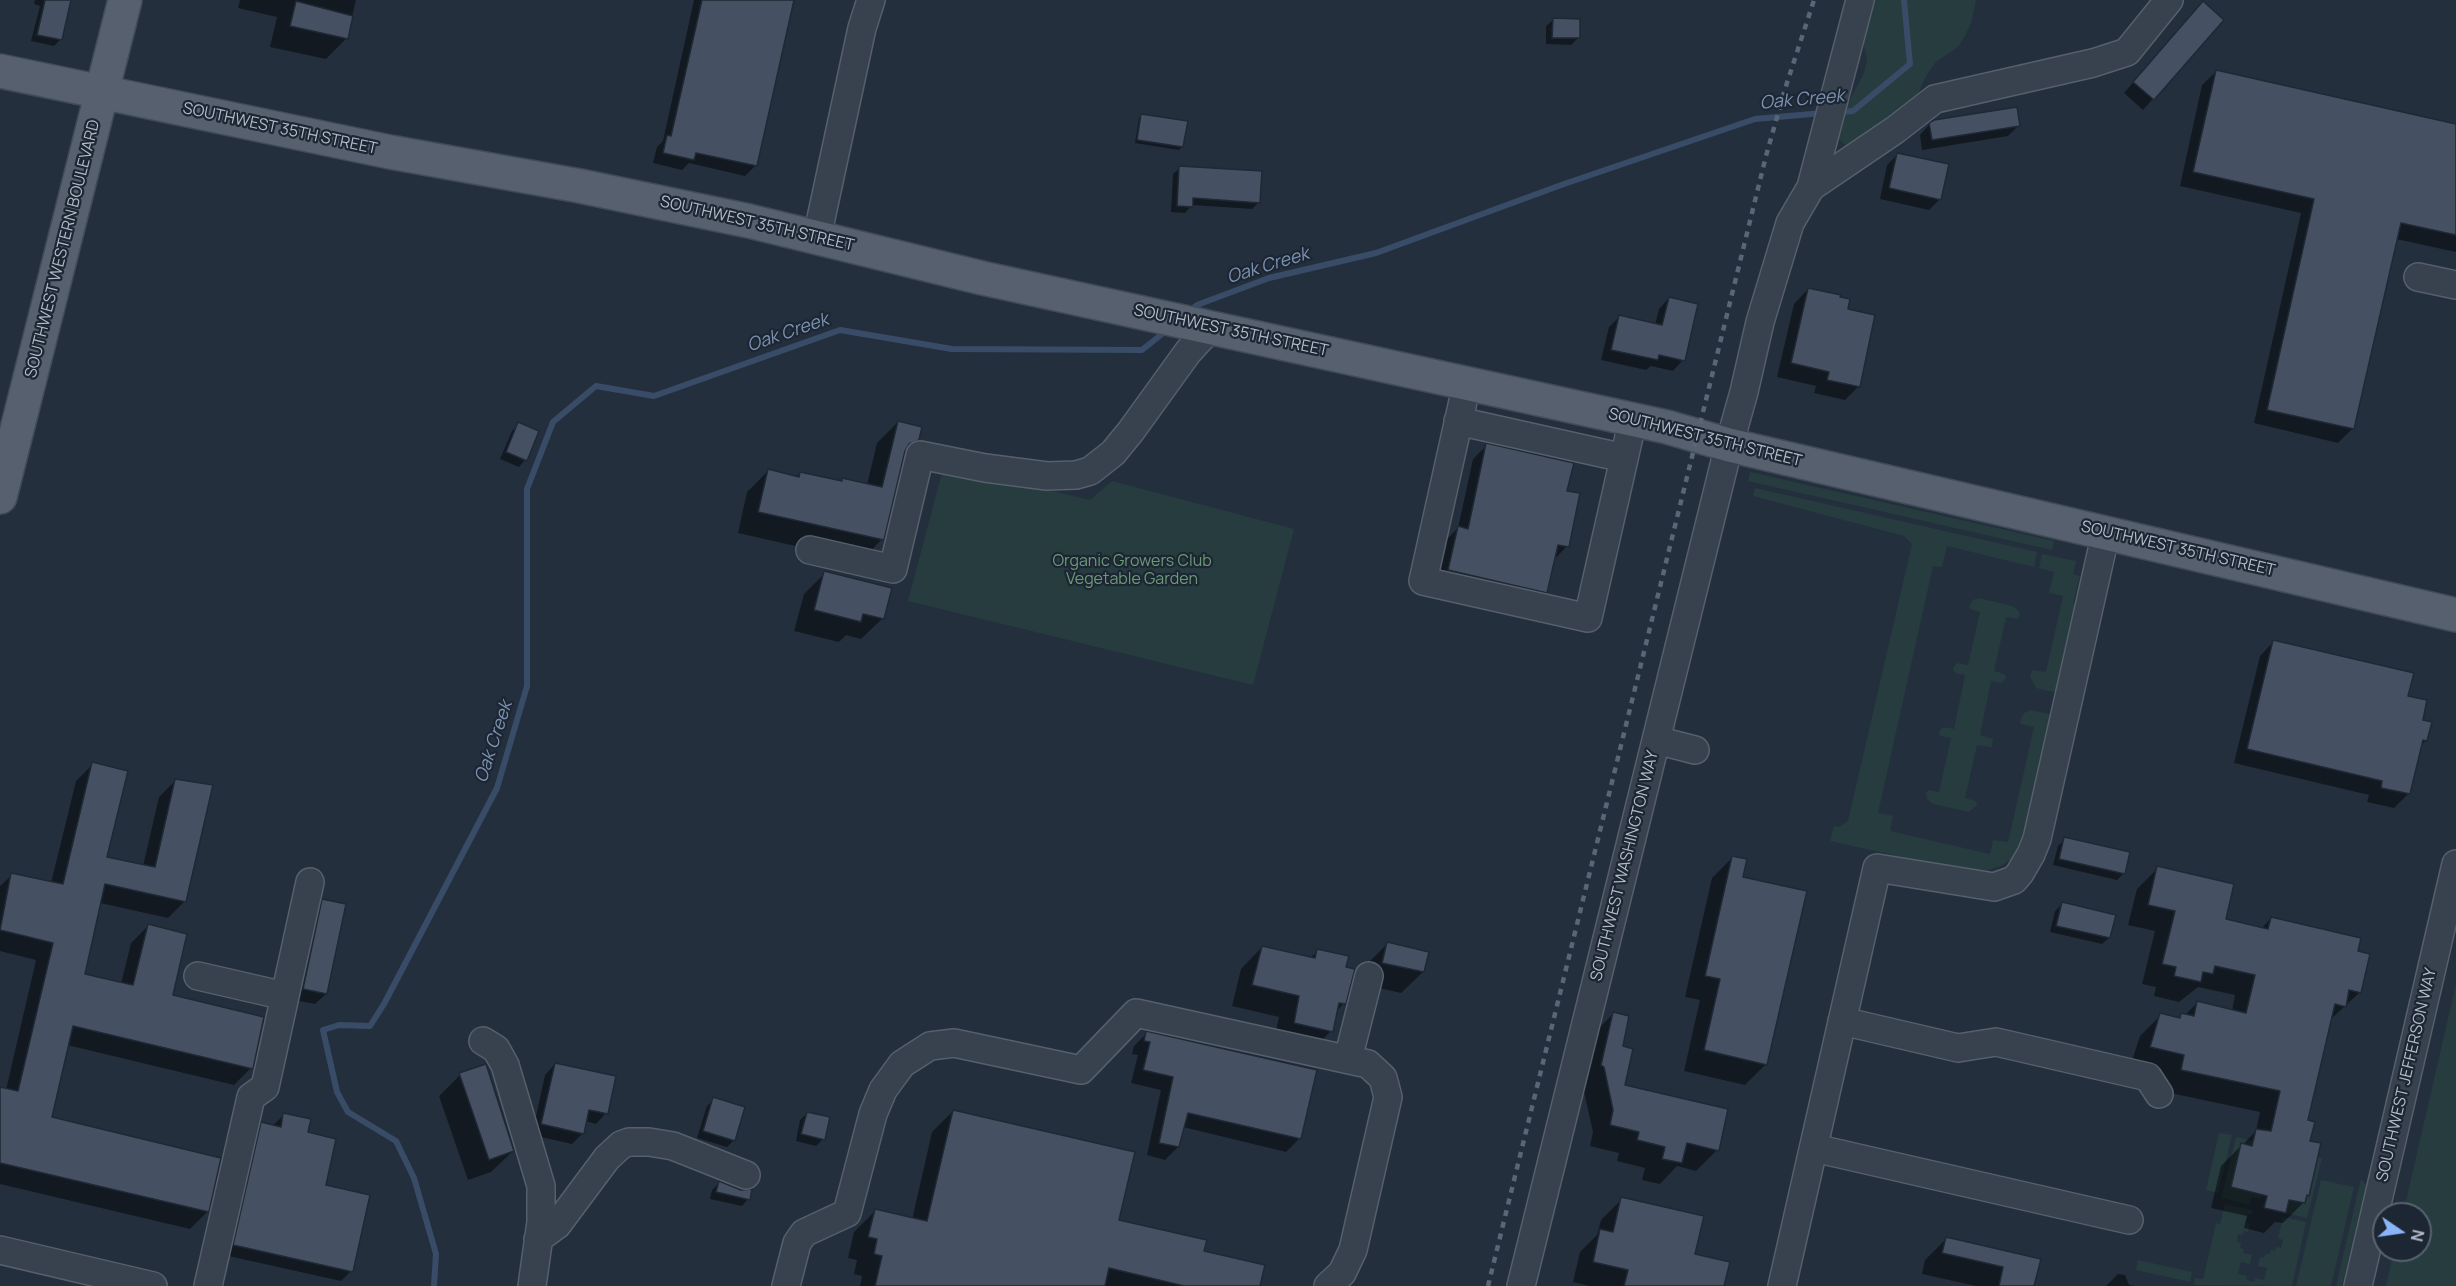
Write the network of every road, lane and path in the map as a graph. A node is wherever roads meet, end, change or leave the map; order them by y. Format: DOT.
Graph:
graph roads {
  1 [pos="125,0"];
  2 [pos="871,0"];
  3 [pos="1860,0"];
  4 [pos="2169,0"];
  5 [pos="0,71"];
  6 [pos="102,93"];
  7 [pos="1811,187"];
  8 [pos="817,237"];
  9 [pos="2418,277"];
  10 [pos="2456,285"];
  11 [pos="1203,325"];
  12 [pos="1467,382"];
  13 [pos="1633,419"];
  14 [pos="1458,422"];
  15 [pos="1729,446"];
  16 [pos="1624,459"];
  17 [pos="0,497"];
  18 [pos="2106,532"];
  19 [pos="810,550"];
  20 [pos="2456,615"];
  21 [pos="1656,740"];
  22 [pos="1695,750"];
  23 [pos="2456,864"];
  24 [pos="310,882"];
  25 [pos="198,976"];
  26 [pos="1369,976"];
  27 [pos="285,996"];
  28 [pos="1842,1021"];
  29 [pos="483,1041"];
  30 [pos="1348,1059"];
  31 [pos="2159,1094"];
  32 [pos="1814,1148"];
  33 [pos="746,1175"];
  34 [pos="2130,1220"];
  35 [pos="538,1239"];
  36 [pos="0,1250"];
  37 [pos="153,1286"];
  38 [pos="208,1286"];
  39 [pos="532,1286"];
  40 [pos="786,1286"];
  41 [pos="1328,1286"];
  42 [pos="1521,1286"];
  43 [pos="1782,1286"];
  44 [pos="2358,1286"];
  1 -- 6 [label="main road, SOUTHWEST WESTERN BOULEVARD"];
  2 -- 8 [label="street"];
  3 -- 7 [label="street"];
  4 -- 7 [label="street"];
  5 -- 6 [label="main road, SOUTHWEST 35TH STREET"];
  6 -- 8 [label="main road, SOUTHWEST 35TH STREET"];
  6 -- 17 [label="main road, SOUTHWEST WESTERN BOULEVARD"];
  7 -- 15 [label="street, SOUTHWEST WASHINGTON WAY"];
  8 -- 11 [label="main road, SOUTHWEST 35TH STREET"];
  9 -- 10 [label="street"];
  11 -- 12 [label="main road, SOUTHWEST 35TH STREET"];
  11 -- 19 [label="street"];
  12 -- 13 [label="main road, SOUTHWEST 35TH STREET"];
  12 -- 14 [label="street"];
  13 -- 15 [label="main road, SOUTHWEST 35TH STREET"];
  13 -- 16 [label="street"];
  14 -- 16 [label="street"];
  14 -- 16 [label="street"];
  15 -- 18 [label="main road, SOUTHWEST 35TH STREET"];
  15 -- 21 [label="street, SOUTHWEST WASHINGTON WAY"];
  18 -- 20 [label="main road, SOUTHWEST 35TH STREET"];
  18 -- 28 [label="street"];
  21 -- 22 [label="street"];
  21 -- 42 [label="street, SOUTHWEST WASHINGTON WAY"];
  23 -- 44 [label="street, SOUTHWEST JEFFERSON WAY"];
  24 -- 27 [label="street"];
  25 -- 27 [label="street"];
  26 -- 30 [label="street"];
  27 -- 38 [label="street"];
  28 -- 31 [label="street"];
  28 -- 32 [label="street"];
  29 -- 35 [label="street"];
  30 -- 40 [label="street"];
  30 -- 41 [label="street"];
  32 -- 34 [label="street"];
  32 -- 43 [label="street"];
  33 -- 35 [label="street"];
  35 -- 39 [label="street"];
  36 -- 37 [label="street"];
}
